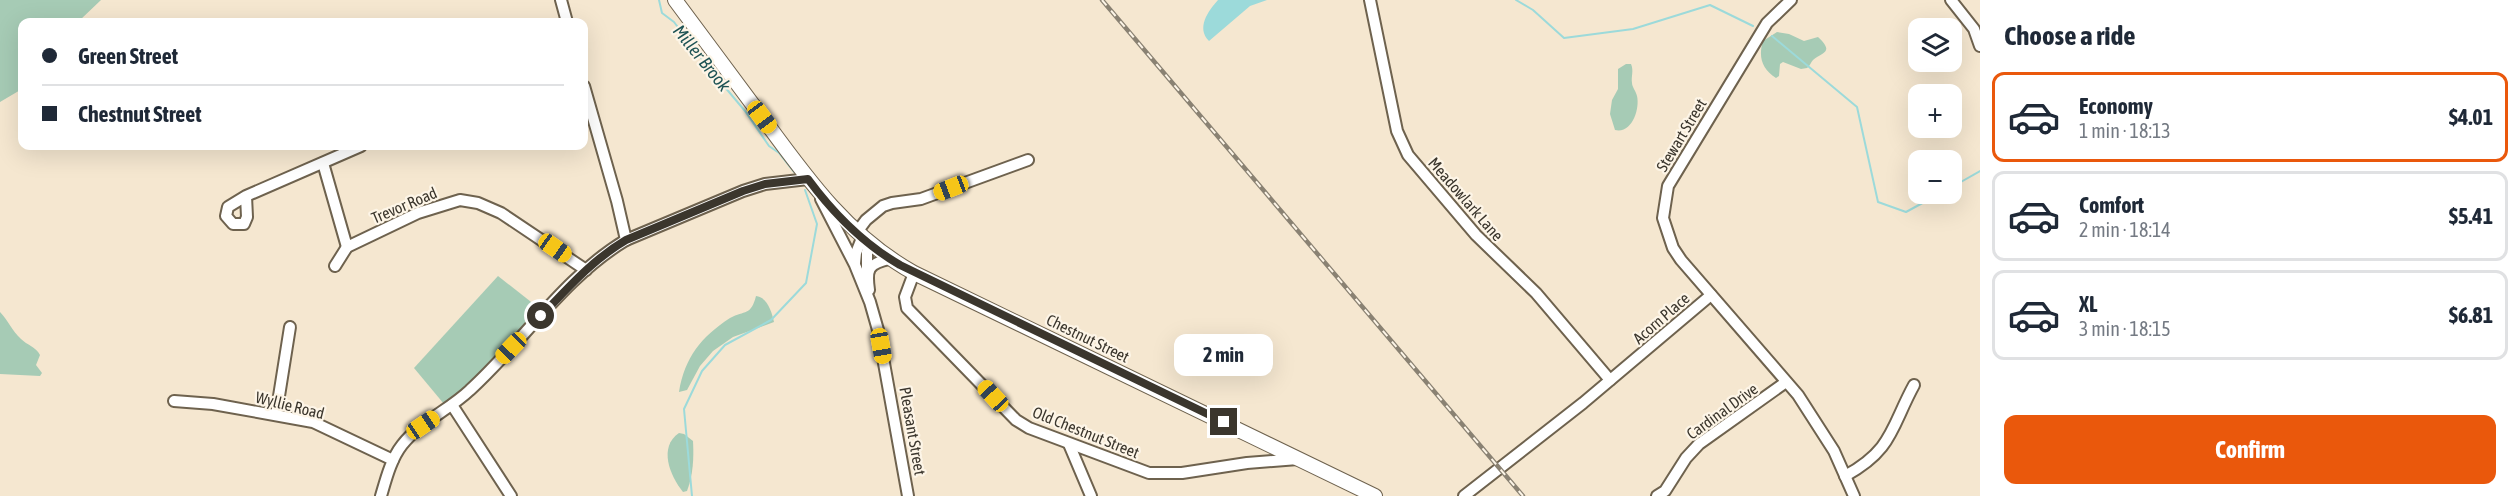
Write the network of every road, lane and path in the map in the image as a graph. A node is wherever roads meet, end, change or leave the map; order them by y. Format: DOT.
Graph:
graph roads {
  1 [pos="561,0"];
  2 [pos="675,0"];
  3 [pos="1370,0"];
  4 [pos="1791,0"];
  5 [pos="1951,0"];
  6 [pos="566,18"];
  7 [pos="1980,46"];
  8 [pos="588,101"];
  9 [pos="352,150"];
  10 [pos="1028,160"];
  11 [pos="323,163"];
  12 [pos="808,179"];
  13 [pos="819,194"];
  14 [pos="246,196"];
  15 [pos="863,238"];
  16 [pos="626,240"];
  17 [pos="347,247"];
  18 [pos="889,259"];
  19 [pos="855,265"];
  20 [pos="335,266"];
  21 [pos="586,270"];
  22 [pos="914,273"];
  23 [pos="867,277"];
  24 [pos="1710,295"];
  25 [pos="870,302"];
  26 [pos="290,327"];
  27 [pos="1610,380"];
  28 [pos="1786,382"];
  29 [pos="1914,385"];
  30 [pos="174,401"];
  31 [pos="452,405"];
  32 [pos="276,415"];
  33 [pos="1069,444"];
  34 [pos="1301,459"];
  35 [pos="393,460"];
  36 [pos="1845,476"];
  37 [pos="906,495"];
  38 [pos="381,496"];
  39 [pos="511,496"];
  40 [pos="1091,496"];
  41 [pos="1375,496"];
  42 [pos="1464,496"];
  43 [pos="1657,496"];
  44 [pos="1854,496"];
  1 -- 6 [label="street"];
  2 -- 12 [label="main road"];
  3 -- 27 [label="street, Meadowlark Lane"];
  4 -- 24 [label="street, Stewart Street"];
  5 -- 7 [label="street"];
  8 -- 16 [label="street"];
  9 -- 11 [label="street"];
  10 -- 15 [label="street"];
  11 -- 14 [label="street"];
  11 -- 17 [label="street"];
  12 -- 13 [label="main road, Chestnut Street"];
  12 -- 16 [label="street"];
  13 -- 15 [label="main road, Chestnut Street"];
  13 -- 19 [label="street, Pleasant Street"];
  15 -- 18 [label="main road, Chestnut Street"];
  15 -- 19 [label="street"];
  15 -- 23 [label="street, Pleasant Street"];
  16 -- 21 [label="street"];
  17 -- 20 [label="street"];
  17 -- 21 [label="street, Trevor Road"];
  18 -- 22 [label="main road, Chestnut Street"];
  18 -- 23 [label="street"];
  19 -- 25 [label="street, Pleasant Street"];
  21 -- 31 [label="street"];
  22 -- 33 [label="street, Old Chestnut Street"];
  22 -- 34 [label="main road, Chestnut Street"];
  23 -- 25 [label="street, Pleasant Street"];
  24 -- 27 [label="street, Acorn Place"];
  24 -- 28 [label="street, Acorn Place"];
  25 -- 37 [label="street, Pleasant Street"];
  26 -- 32 [label="street"];
  27 -- 42 [label="street, Acorn Place"];
  28 -- 36 [label="street, Acorn Place"];
  28 -- 43 [label="street, Cardinal Drive"];
  29 -- 36 [label="street"];
  30 -- 32 [label="street, Wyllie Road"];
  31 -- 35 [label="street"];
  31 -- 39 [label="street"];
  32 -- 35 [label="street, Wyllie Road"];
  33 -- 34 [label="street, Old Chestnut Street"];
  33 -- 40 [label="street"];
  34 -- 41 [label="main road, Chestnut Street"];
  35 -- 38 [label="street"];
  36 -- 44 [label="street, Acorn Place"];
}
